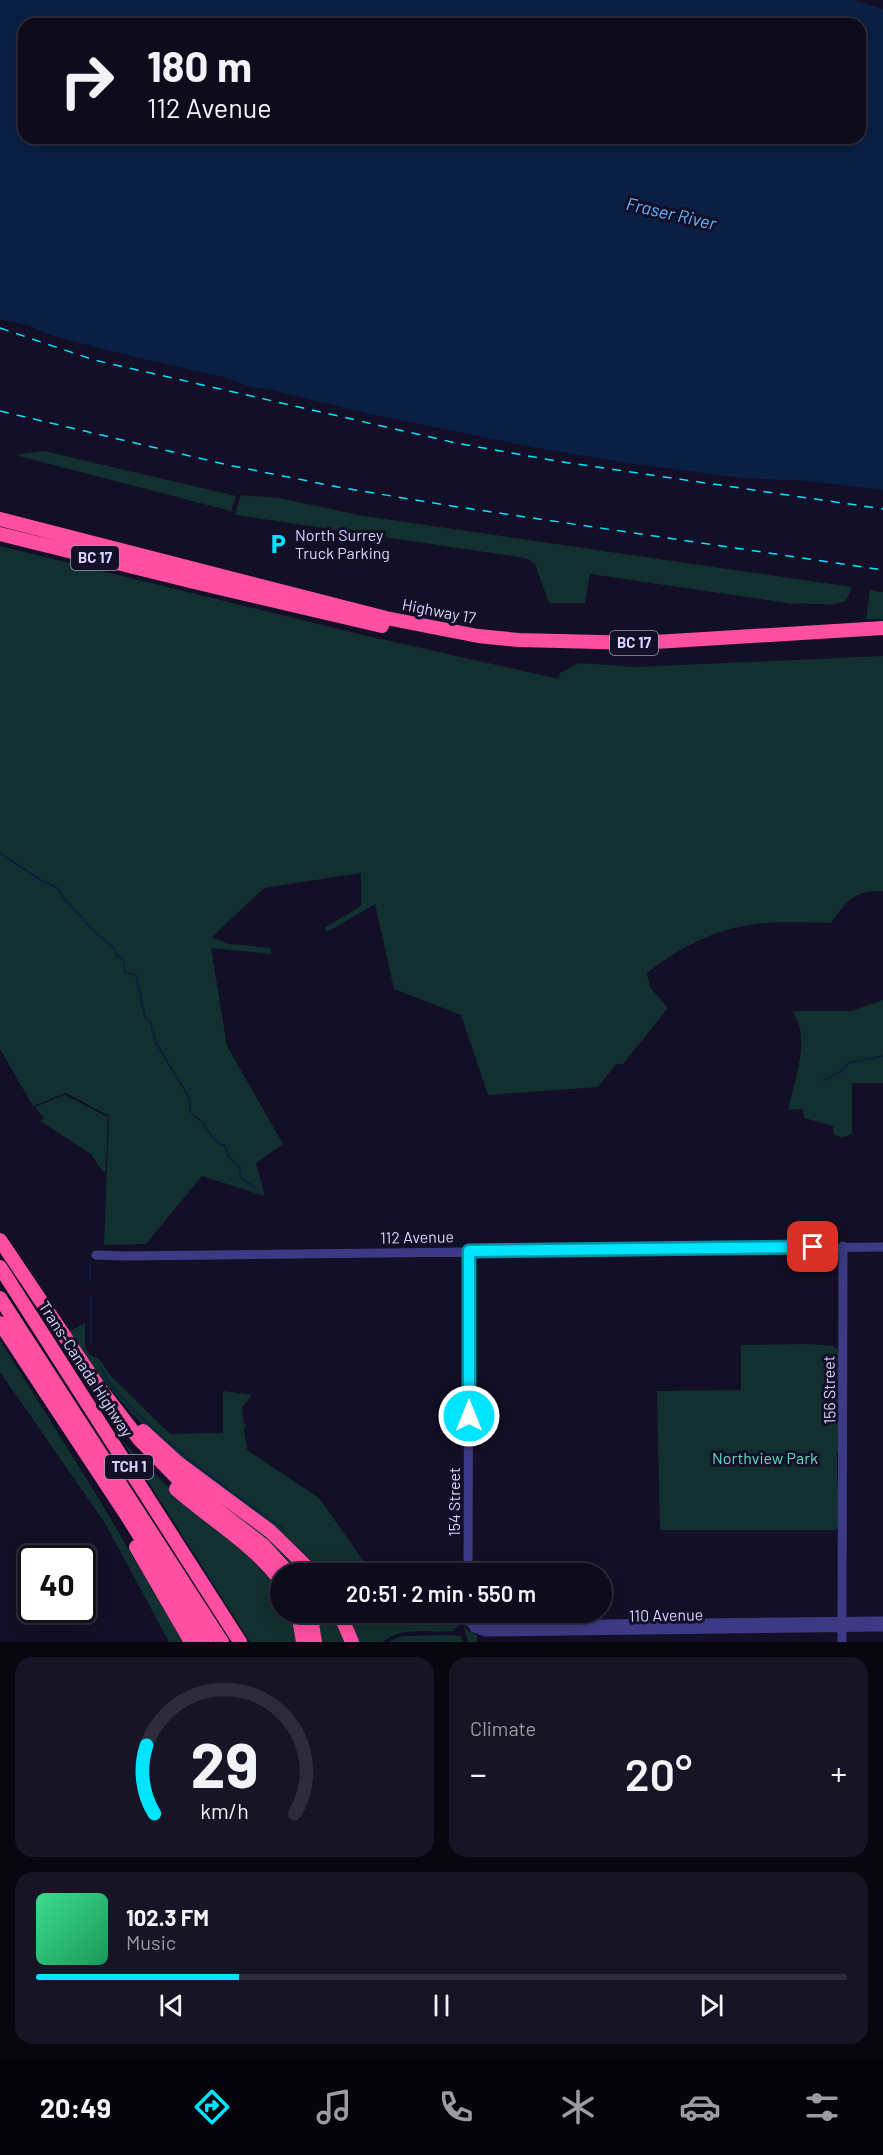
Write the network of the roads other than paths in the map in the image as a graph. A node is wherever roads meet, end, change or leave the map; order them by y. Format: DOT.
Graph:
graph roads {
  1 [pos="0,513"];
  2 [pos="0,519"];
  3 [pos="0,526"];
  4 [pos="0,534"];
  5 [pos="104,546"];
  6 [pos="190,581"];
  7 [pos="883,628"];
  8 [pos="883,637"];
  9 [pos="0,1240"];
  10 [pos="843,1246"];
  11 [pos="883,1247"];
  12 [pos="469,1251"];
  13 [pos="96,1255"];
  14 [pos="0,1267"];
  15 [pos="18,1293"];
  16 [pos="0,1298"];
  17 [pos="0,1323"];
  18 [pos="82,1362"];
  19 [pos="59,1412"];
  20 [pos="280,1563"];
  21 [pos="304,1563"];
  22 [pos="468,1563"];
  23 [pos="270,1568"];
  24 [pos="883,1621"];
  25 [pos="300,1623"];
  26 [pos="312,1623"];
  27 [pos="344,1623"];
  28 [pos="470,1623"];
  29 [pos="842,1624"];
  30 [pos="883,1628"];
  31 [pos="191,1642"];
  32 [pos="206,1642"];
  33 [pos="222,1642"];
  34 [pos="240,1642"];
  35 [pos="303,1642"];
  36 [pos="315,1642"];
  37 [pos="352,1642"];
  38 [pos="842,1642"];
  1 -- 5 [label="highway"];
  2 -- 5 [label="highway, Highway 17 / BC 17"];
  3 -- 6 [label="highway"];
  4 -- 6 [label="highway, Highway 17 / BC 17"];
  5 -- 7 [label="highway, Highway 17 / BC 17"];
  6 -- 8 [label="highway, Highway 17 / BC 17"];
  9 -- 18 [label="highway"];
  10 -- 11 [label="street, 112 Avenue"];
  10 -- 12 [label="street, 112 Avenue"];
  10 -- 29 [label="street, 156 Street"];
  12 -- 13 [label="street, 112 Avenue"];
  12 -- 22 [label="street, 154 Street"];
  14 -- 15 [label="highway, Trans-Canada Highway / TCH 1"];
  15 -- 23 [label="highway"];
  15 -- 34 [label="highway, Trans-Canada Highway / TCH 1"];
  16 -- 33 [label="highway, Trans-Canada Highway / TCH 1"];
  17 -- 19 [label="highway"];
  18 -- 20 [label="highway"];
  18 -- 21 [label="highway"];
  19 -- 31 [label="highway"];
  19 -- 32 [label="highway"];
  24 -- 29 [label="street, 110 Avenue"];
  25 -- 35 [label="highway"];
  26 -- 36 [label="highway"];
  27 -- 37 [label="highway"];
  28 -- 29 [label="street, 110 Avenue"];
  29 -- 30 [label="street, 110 Avenue"];
  29 -- 38 [label="street, 156 Street"];
}
